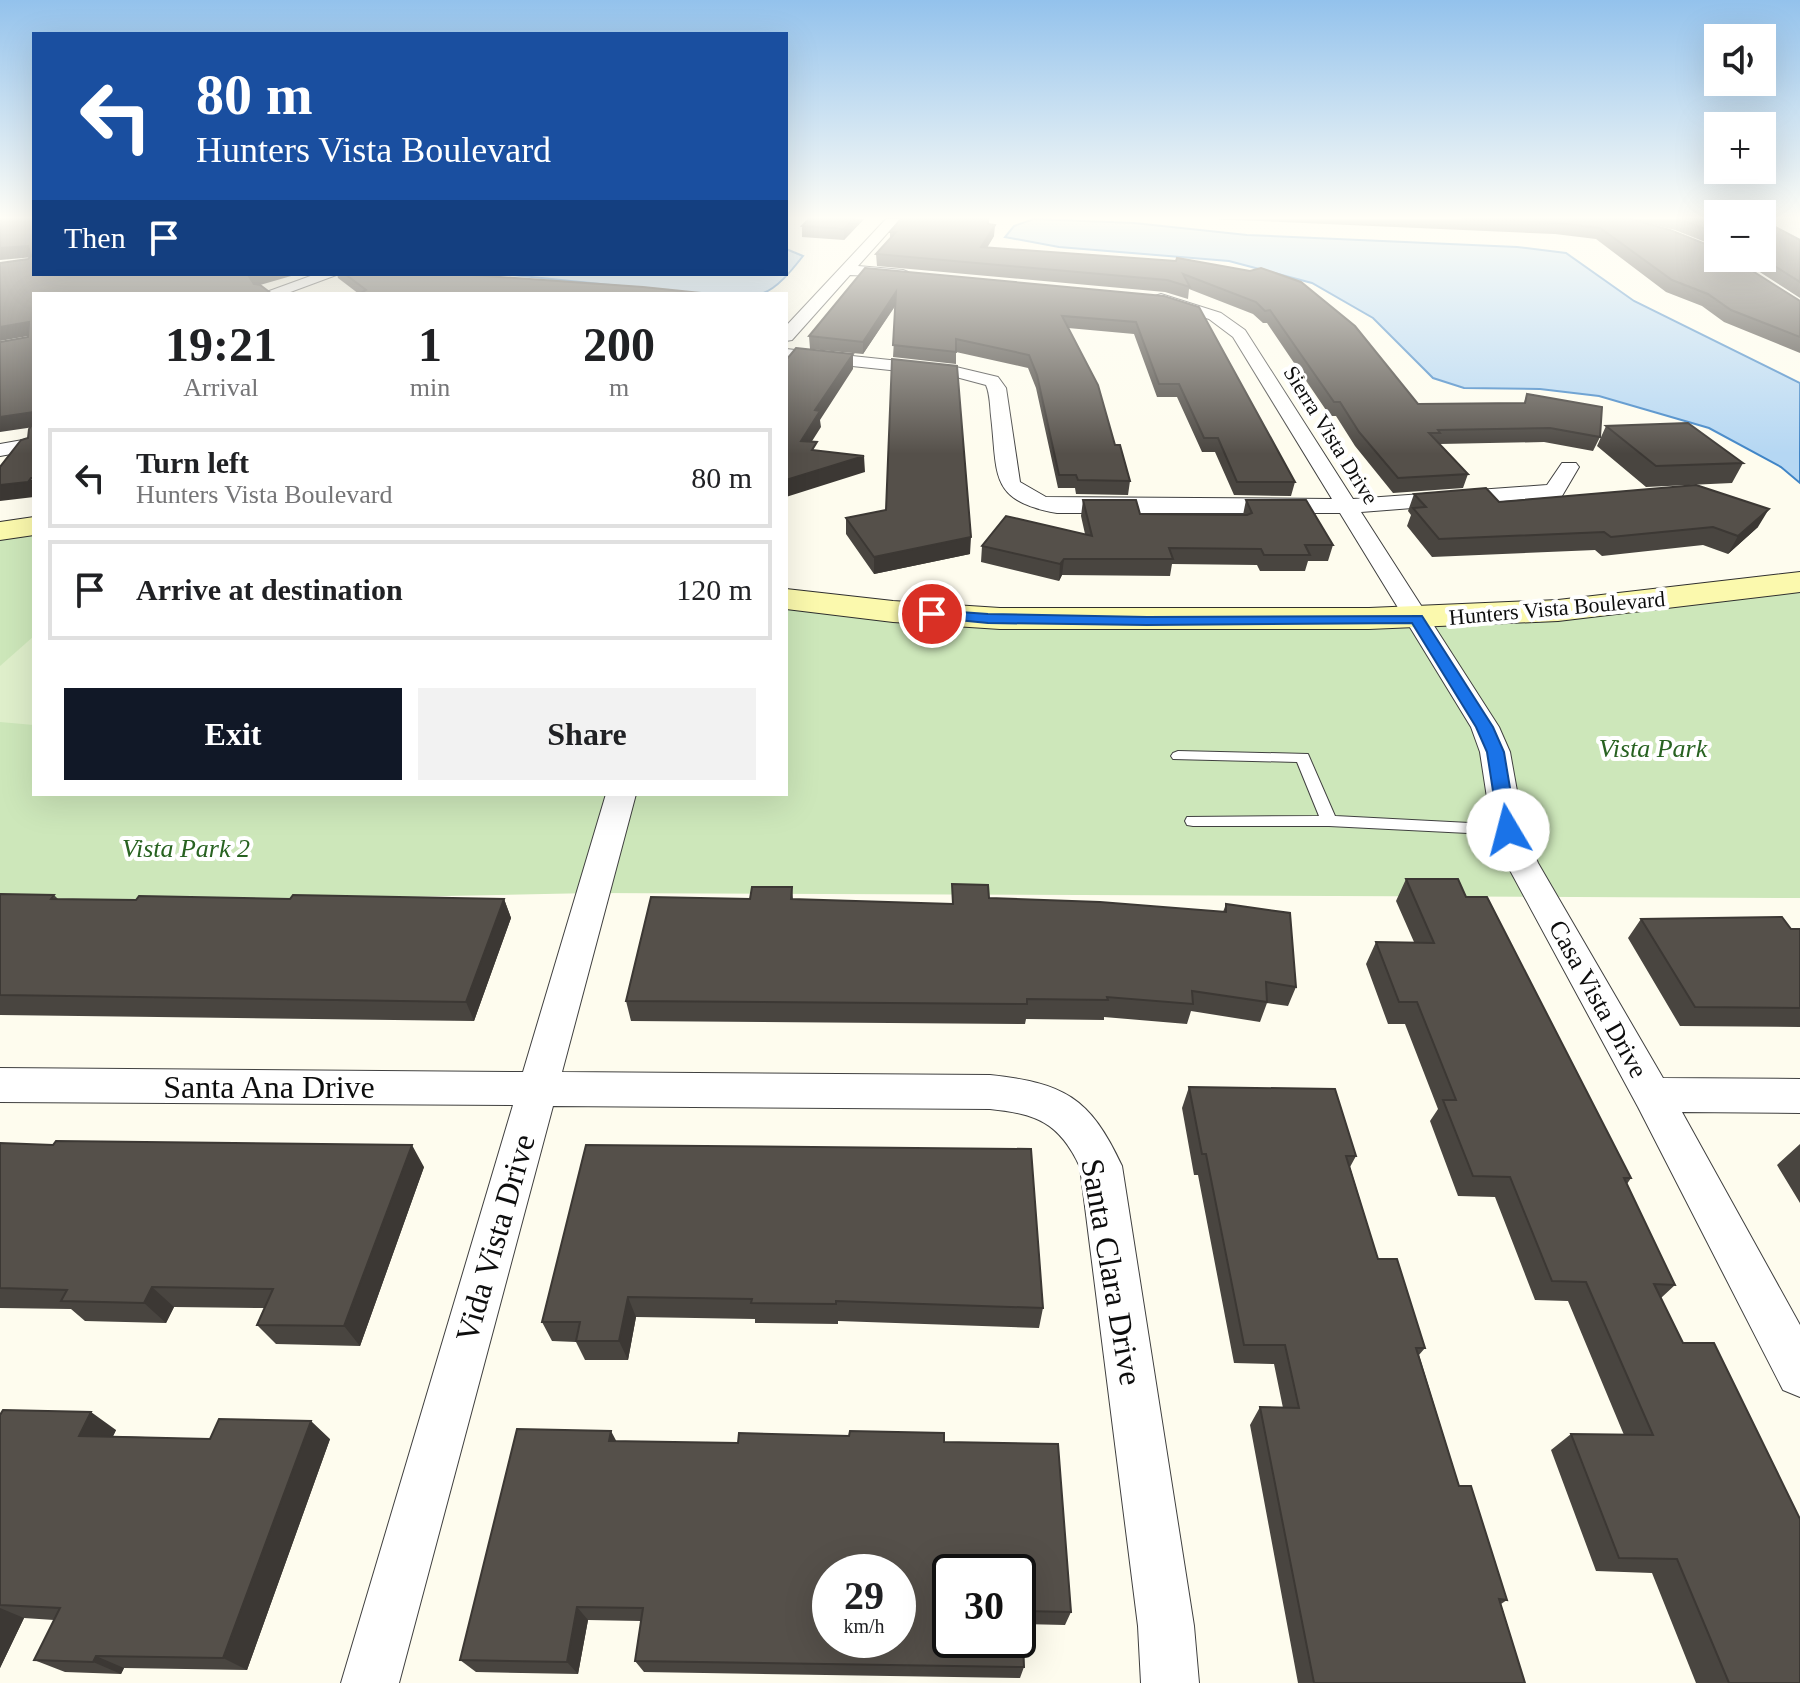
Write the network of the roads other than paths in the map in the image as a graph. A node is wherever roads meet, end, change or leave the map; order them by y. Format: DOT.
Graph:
graph roads {
  1 [pos="822,298"];
  2 [pos="1144,298"];
  3 [pos="788,334"];
  4 [pos="788,354"];
  5 [pos="32,444"];
  6 [pos="0,450"];
  7 [pos="1569,467"];
  8 [pos="1349,506"];
  9 [pos="32,526"];
  10 [pos="0,531"];
  11 [pos="1800,582"];
  12 [pos="788,599"];
  13 [pos="1417,619"];
  14 [pos="1178,756"];
  15 [pos="620,796"];
  16 [pos="1193,821"];
  17 [pos="1329,821"];
  18 [pos="1508,830"];
  19 [pos="0,1085"];
  20 [pos="537,1089"];
  21 [pos="1652,1095"];
  22 [pos="1800,1096"];
  23 [pos="1800,1373"];
  24 [pos="370,1683"];
  25 [pos="1170,1683"];
  1 -- 3 [label="street"];
  2 -- 8 [label="street, Sierra Vista Drive"];
  4 -- 8 [label="street"];
  5 -- 6 [label="street"];
  7 -- 8 [label="street"];
  8 -- 13 [label="street, Sierra Vista Drive"];
  9 -- 10 [label="street"];
  11 -- 13 [label="street, Hunters Vista Boulevard"];
  12 -- 13 [label="street, Hunters Vista Boulevard"];
  13 -- 18 [label="street, Casa Vista Drive"];
  14 -- 17 [label="lane"];
  15 -- 20 [label="street, Vida Vista Drive"];
  16 -- 17 [label="lane"];
  17 -- 18 [label="lane"];
  18 -- 21 [label="street, Casa Vista Drive"];
  19 -- 20 [label="street, Santa Ana Drive"];
  20 -- 24 [label="street, Vida Vista Drive"];
  20 -- 25 [label="street, Santa Clara Drive"];
  21 -- 22 [label="street"];
  21 -- 23 [label="street, Casa Vista Drive"];
}
